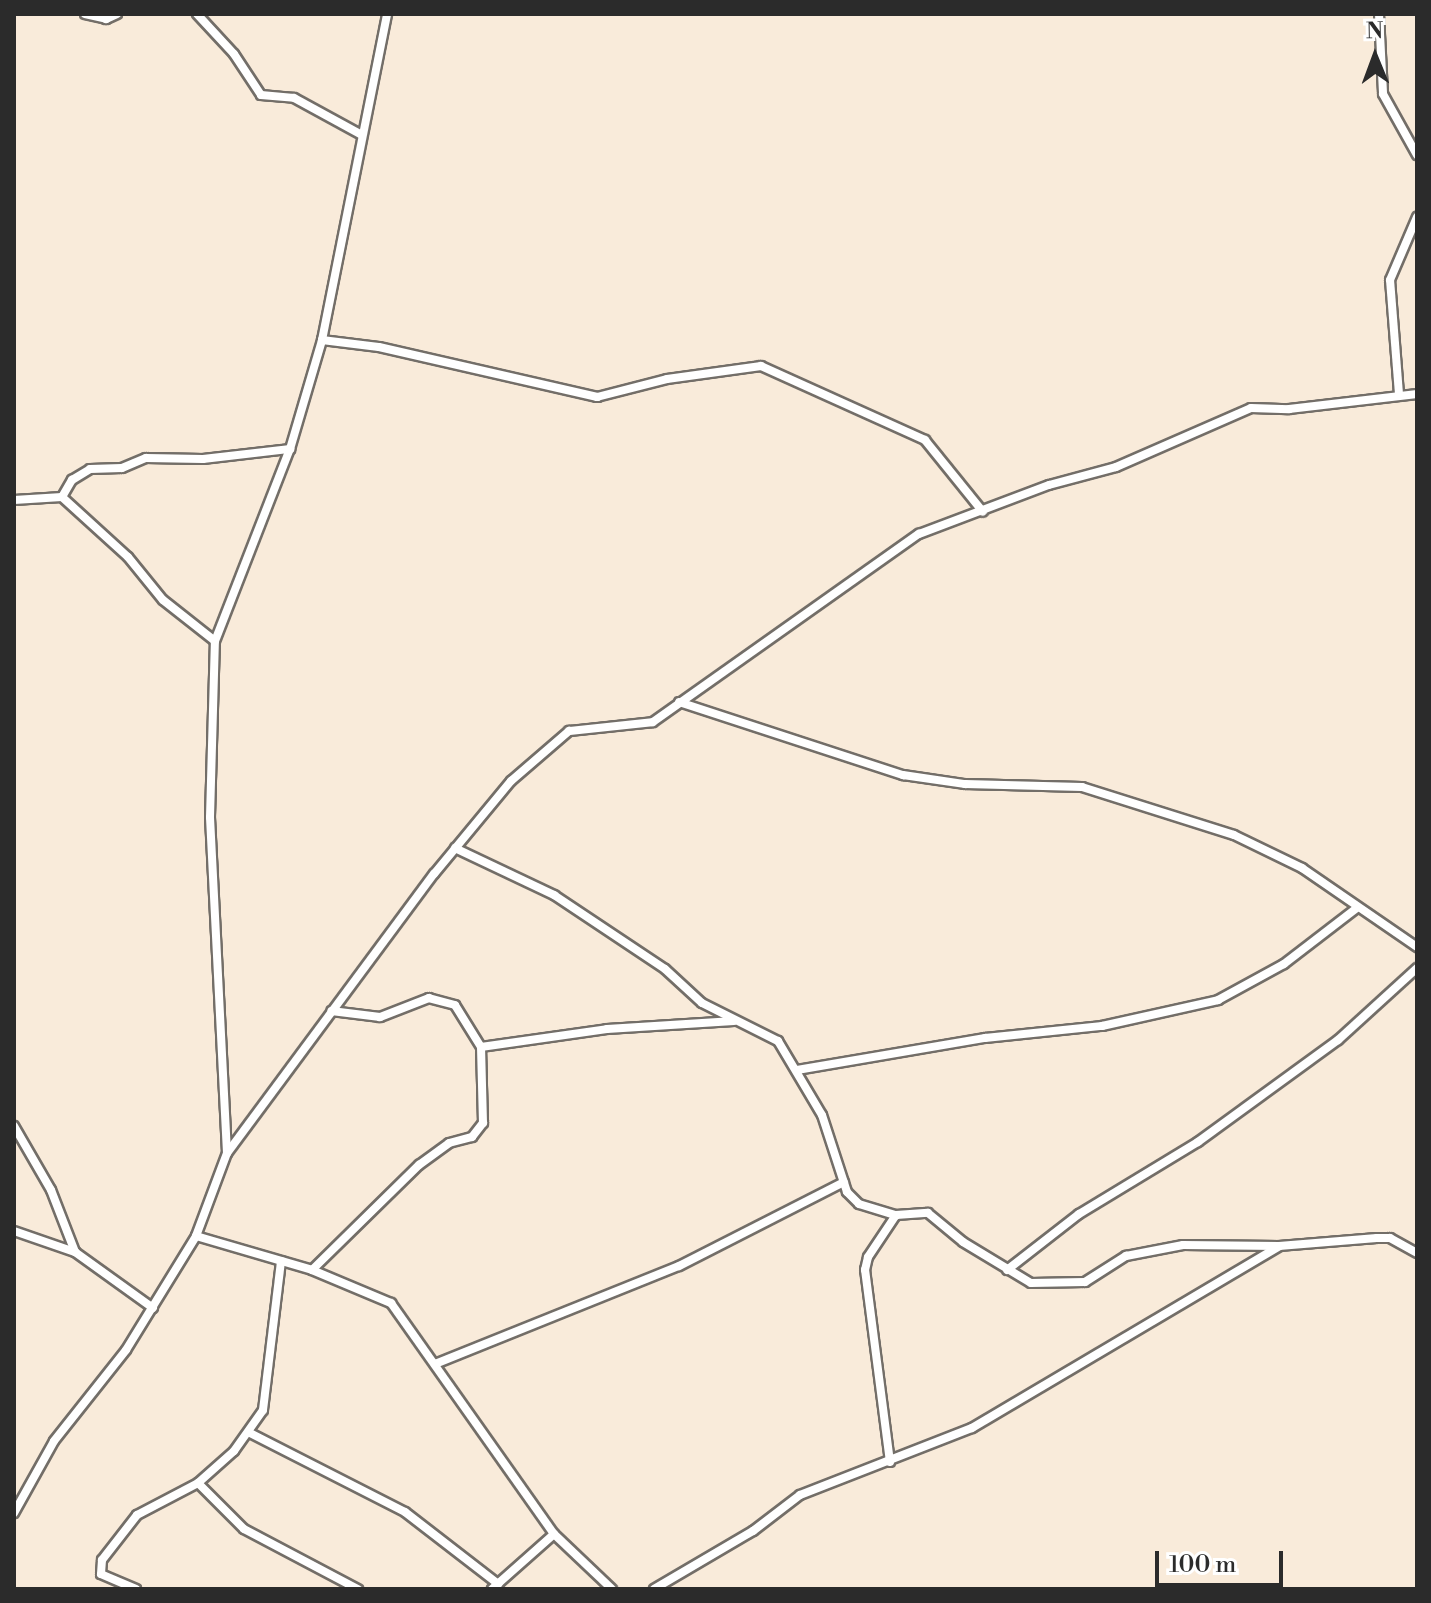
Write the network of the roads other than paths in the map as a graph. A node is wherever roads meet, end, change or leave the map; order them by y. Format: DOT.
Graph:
graph roads {
  1 [pos="85,14"];
  2 [pos="117,14"];
  3 [pos="197,14"];
  4 [pos="387,14"];
  5 [pos="1379,14"];
  6 [pos="362,135"];
  7 [pos="1417,155"];
  8 [pos="1417,217"];
  9 [pos="322,340"];
  10 [pos="1399,394"];
  11 [pos="1417,394"];
  12 [pos="290,449"];
  13 [pos="62,497"];
  14 [pos="14,500"];
  15 [pos="983,512"];
  16 [pos="215,641"];
  17 [pos="679,702"];
  18 [pos="455,848"];
  19 [pos="1358,907"];
  20 [pos="1417,947"];
  21 [pos="1417,968"];
  22 [pos="331,1011"];
  23 [pos="737,1021"];
  24 [pos="481,1047"];
  25 [pos="797,1070"];
  26 [pos="14,1126"];
  27 [pos="227,1153"];
  28 [pos="844,1182"];
  29 [pos="896,1215"];
  30 [pos="14,1231"];
  31 [pos="196,1236"];
  32 [pos="1279,1246"];
  33 [pos="75,1252"];
  34 [pos="1417,1253"];
  35 [pos="281,1261"];
  36 [pos="312,1270"];
  37 [pos="1007,1270"];
  38 [pos="153,1308"];
  39 [pos="435,1364"];
  40 [pos="250,1433"];
  41 [pos="890,1462"];
  42 [pos="198,1483"];
  43 [pos="14,1512"];
  44 [pos="554,1534"];
  45 [pos="495,1586"];
  46 [pos="136,1589"];
  47 [pos="358,1589"];
  48 [pos="612,1589"];
  49 [pos="654,1589"];
  1 -- 2 [label="street"];
  3 -- 6 [label="street"];
  4 -- 6 [label="street"];
  5 -- 7 [label="street"];
  6 -- 9 [label="street"];
  8 -- 10 [label="street"];
  9 -- 12 [label="street"];
  9 -- 15 [label="street"];
  10 -- 11 [label="street"];
  10 -- 15 [label="street"];
  12 -- 13 [label="street"];
  12 -- 16 [label="street"];
  13 -- 14 [label="street"];
  13 -- 16 [label="street"];
  15 -- 17 [label="street"];
  16 -- 27 [label="street"];
  17 -- 18 [label="street"];
  17 -- 19 [label="street"];
  18 -- 22 [label="street"];
  18 -- 23 [label="street"];
  19 -- 20 [label="street"];
  19 -- 25 [label="street"];
  21 -- 37 [label="street"];
  22 -- 24 [label="street"];
  22 -- 27 [label="street"];
  23 -- 24 [label="street"];
  23 -- 25 [label="street"];
  24 -- 36 [label="street"];
  25 -- 28 [label="street"];
  26 -- 33 [label="street"];
  27 -- 31 [label="street"];
  28 -- 29 [label="street"];
  28 -- 39 [label="street"];
  29 -- 37 [label="street"];
  29 -- 41 [label="street"];
  30 -- 33 [label="street"];
  31 -- 35 [label="street"];
  31 -- 38 [label="street"];
  32 -- 34 [label="street"];
  32 -- 37 [label="street"];
  32 -- 41 [label="street"];
  33 -- 38 [label="street"];
  35 -- 36 [label="street"];
  35 -- 40 [label="street"];
  36 -- 39 [label="street"];
  38 -- 43 [label="street"];
  39 -- 44 [label="street"];
  40 -- 42 [label="street"];
  40 -- 45 [label="street"];
  41 -- 49 [label="street"];
  42 -- 46 [label="street"];
  42 -- 47 [label="street"];
  44 -- 45 [label="street"];
  44 -- 48 [label="street"];
}
